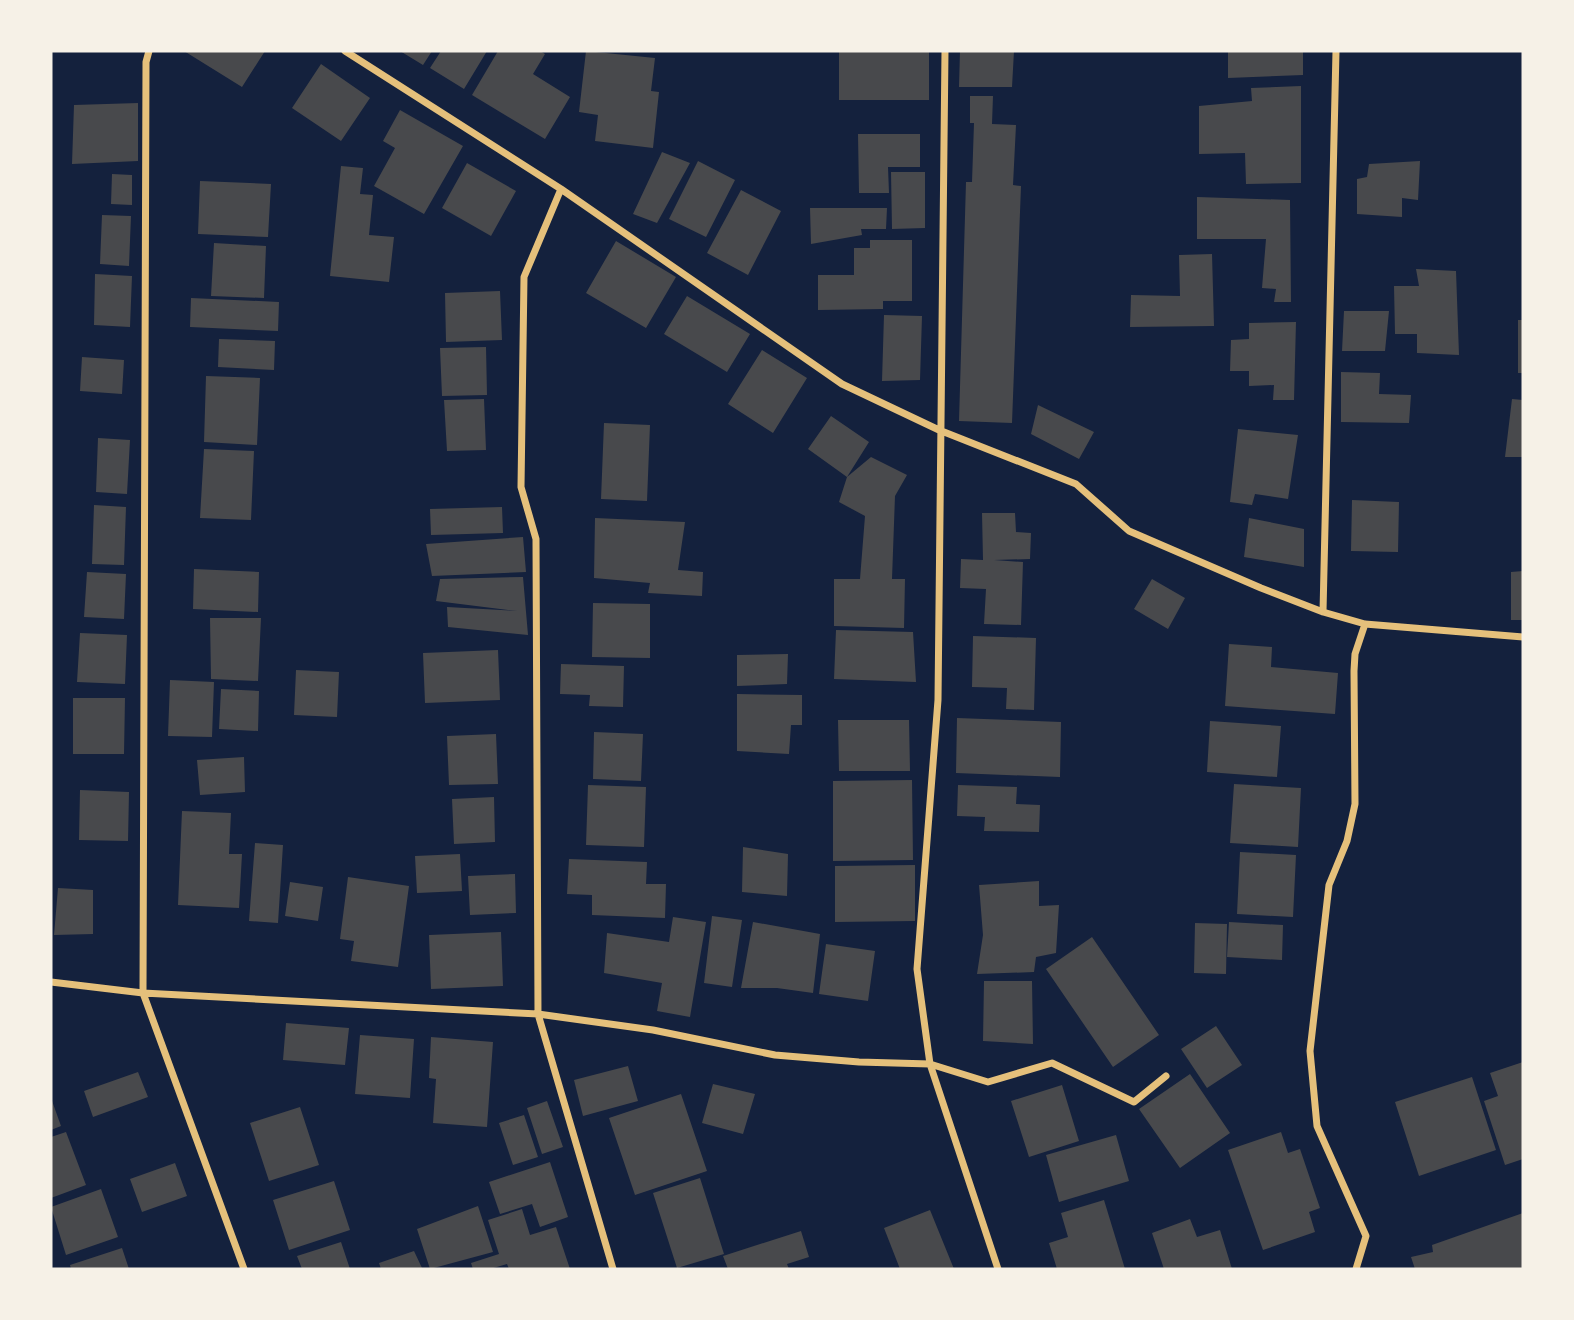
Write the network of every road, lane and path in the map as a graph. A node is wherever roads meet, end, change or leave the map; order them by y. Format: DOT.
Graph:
graph roads {
  1 [pos="152,51"];
  2 [pos="345,51"];
  3 [pos="945,51"];
  4 [pos="1336,51"];
  5 [pos="561,189"];
  6 [pos="939,430"];
  7 [pos="1323,612"];
  8 [pos="1366,624"];
  9 [pos="1523,637"];
  10 [pos="51,982"];
  11 [pos="143,993"];
  12 [pos="538,1014"];
  13 [pos="930,1064"];
  14 [pos="1166,1076"];
  15 [pos="244,1269"];
  16 [pos="613,1269"];
  17 [pos="998,1269"];
  18 [pos="1356,1269"];
  1 -- 11 [label="street"];
  2 -- 5 [label="street"];
  3 -- 6 [label="street"];
  4 -- 7 [label="street"];
  5 -- 6 [label="street"];
  5 -- 12 [label="street"];
  6 -- 7 [label="street"];
  6 -- 13 [label="street"];
  7 -- 8 [label="street"];
  8 -- 9 [label="street"];
  8 -- 18 [label="street"];
  10 -- 11 [label="street"];
  11 -- 12 [label="street"];
  11 -- 15 [label="street"];
  12 -- 13 [label="street"];
  12 -- 16 [label="street"];
  13 -- 14 [label="street"];
  13 -- 17 [label="street"];
}
